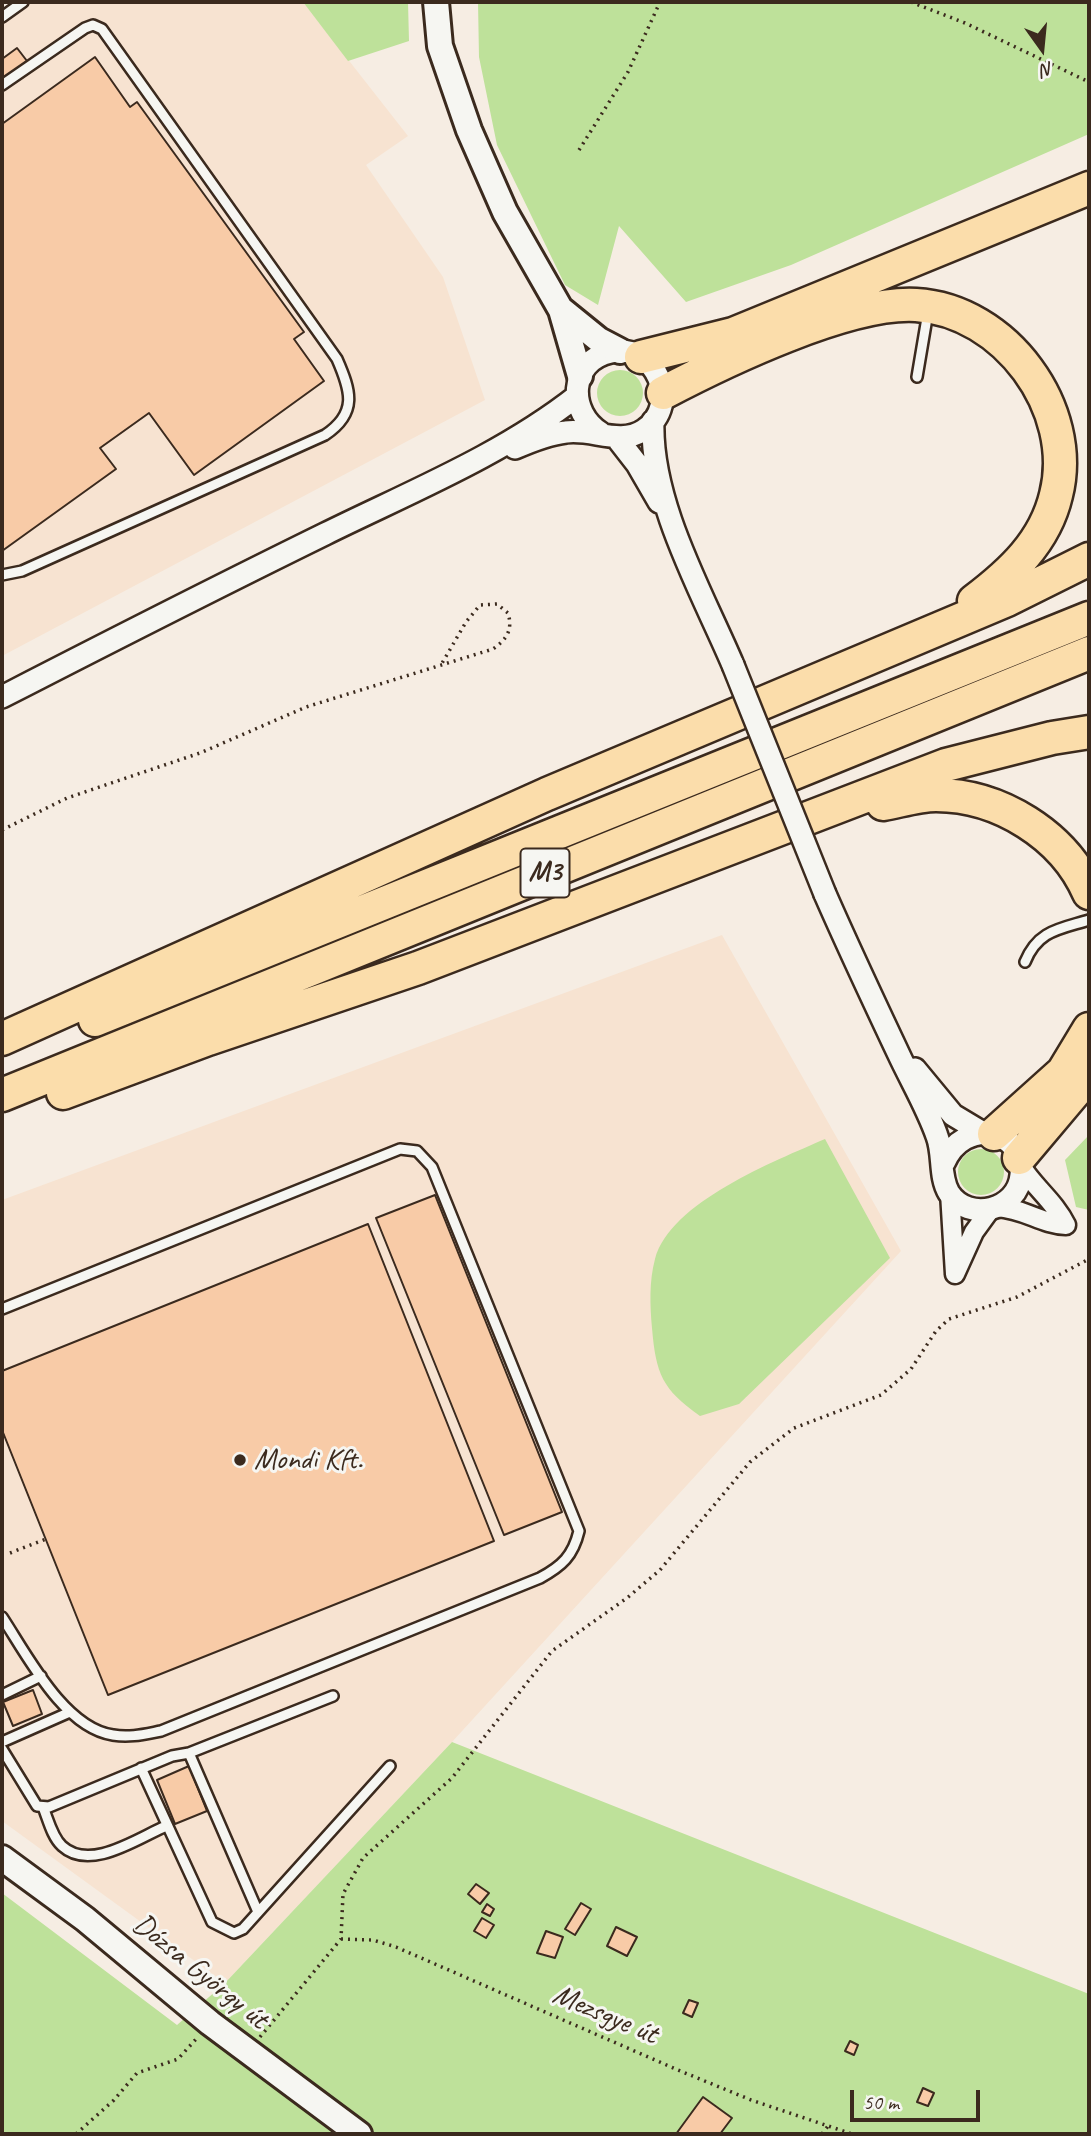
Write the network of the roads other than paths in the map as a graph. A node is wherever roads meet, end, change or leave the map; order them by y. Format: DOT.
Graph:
graph roads {
  1 [pos="23,2"];
  2 [pos="436,2"];
  3 [pos="2,17"];
  4 [pos="2,85"];
  5 [pos="1089,188"];
  6 [pos="929,307"];
  7 [pos="561,310"];
  8 [pos="630,354"];
  9 [pos="917,377"];
  10 [pos="578,386"];
  11 [pos="658,407"];
  12 [pos="609,435"];
  13 [pos="448,474"];
  14 [pos="671,520"];
  15 [pos="1089,558"];
  16 [pos="2,575"];
  17 [pos="1089,618"];
  18 [pos="936,629"];
  19 [pos="1089,653"];
  20 [pos="2,697"];
  21 [pos="1089,732"];
  22 [pos="740,846"];
  23 [pos="1089,893"];
  24 [pos="1089,920"];
  25 [pos="1025,961"];
  26 [pos="1089,1029"];
  27 [pos="891,1037"];
  28 [pos="2,1039"];
  29 [pos="2,1058"];
  30 [pos="1089,1075"];
  31 [pos="2,1096"];
  32 [pos="2,1114"];
  33 [pos="989,1133"];
  34 [pos="1020,1162"];
  35 [pos="944,1163"];
  36 [pos="950,1193"];
  37 [pos="994,1209"];
  38 [pos="2,1309"];
  39 [pos="2,1616"];
  40 [pos="41,1676"];
  41 [pos="2,1695"];
  42 [pos="333,1696"];
  43 [pos="70,1712"];
  44 [pos="2,1742"];
  45 [pos="2,1749"];
  46 [pos="189,1753"];
  47 [pos="390,1766"];
  48 [pos="141,1768"];
  49 [pos="43,1807"];
  50 [pos="166,1826"];
  51 [pos="2,1858"];
  52 [pos="258,1912"];
  53 [pos="359,2134"];
  1 -- 3 [label="lane"];
  2 -- 7 [label="main road"];
  4 -- 16 [label="lane"];
  5 -- 8 [label="highway"];
  6 -- 9 [label="lane"];
  6 -- 11 [label="highway"];
  6 -- 18 [label="highway"];
  7 -- 8 [label="main road"];
  7 -- 10 [label="main road"];
  8 -- 10 [label="street"];
  8 -- 11 [label="street"];
  10 -- 12 [label="street"];
  10 -- 13 [label="street"];
  11 -- 12 [label="street"];
  11 -- 14 [label="street"];
  12 -- 13 [label="street"];
  12 -- 14 [label="street"];
  13 -- 20 [label="street"];
  14 -- 27 [label="street, bridge"];
  15 -- 18 [label="highway"];
  17 -- 29 [label="highway, M3"];
  18 -- 28 [label="highway"];
  19 -- 31 [label="highway, M3"];
  21 -- 22 [label="highway"];
  22 -- 23 [label="highway"];
  22 -- 32 [label="highway"];
  24 -- 25 [label="lane"];
  26 -- 33 [label="highway"];
  27 -- 33 [label="street"];
  27 -- 35 [label="street"];
  30 -- 34 [label="highway"];
  33 -- 34 [label="street"];
  33 -- 35 [label="street"];
  34 -- 37 [label="street"];
  34 -- 37 [label="street"];
  35 -- 36 [label="street"];
  36 -- 37 [label="street"];
  36 -- 37 [label="street"];
  38 -- 43 [label="lane"];
  39 -- 40 [label="lane"];
  40 -- 41 [label="lane"];
  40 -- 43 [label="lane"];
  42 -- 46 [label="lane"];
  43 -- 44 [label="lane"];
  45 -- 49 [label="lane"];
  46 -- 48 [label="lane"];
  46 -- 52 [label="lane"];
  47 -- 52 [label="lane"];
  48 -- 49 [label="lane"];
  48 -- 50 [label="lane"];
  49 -- 50 [label="lane"];
  50 -- 52 [label="lane"];
  51 -- 53 [label="main road, Dózsa György út"];
}
